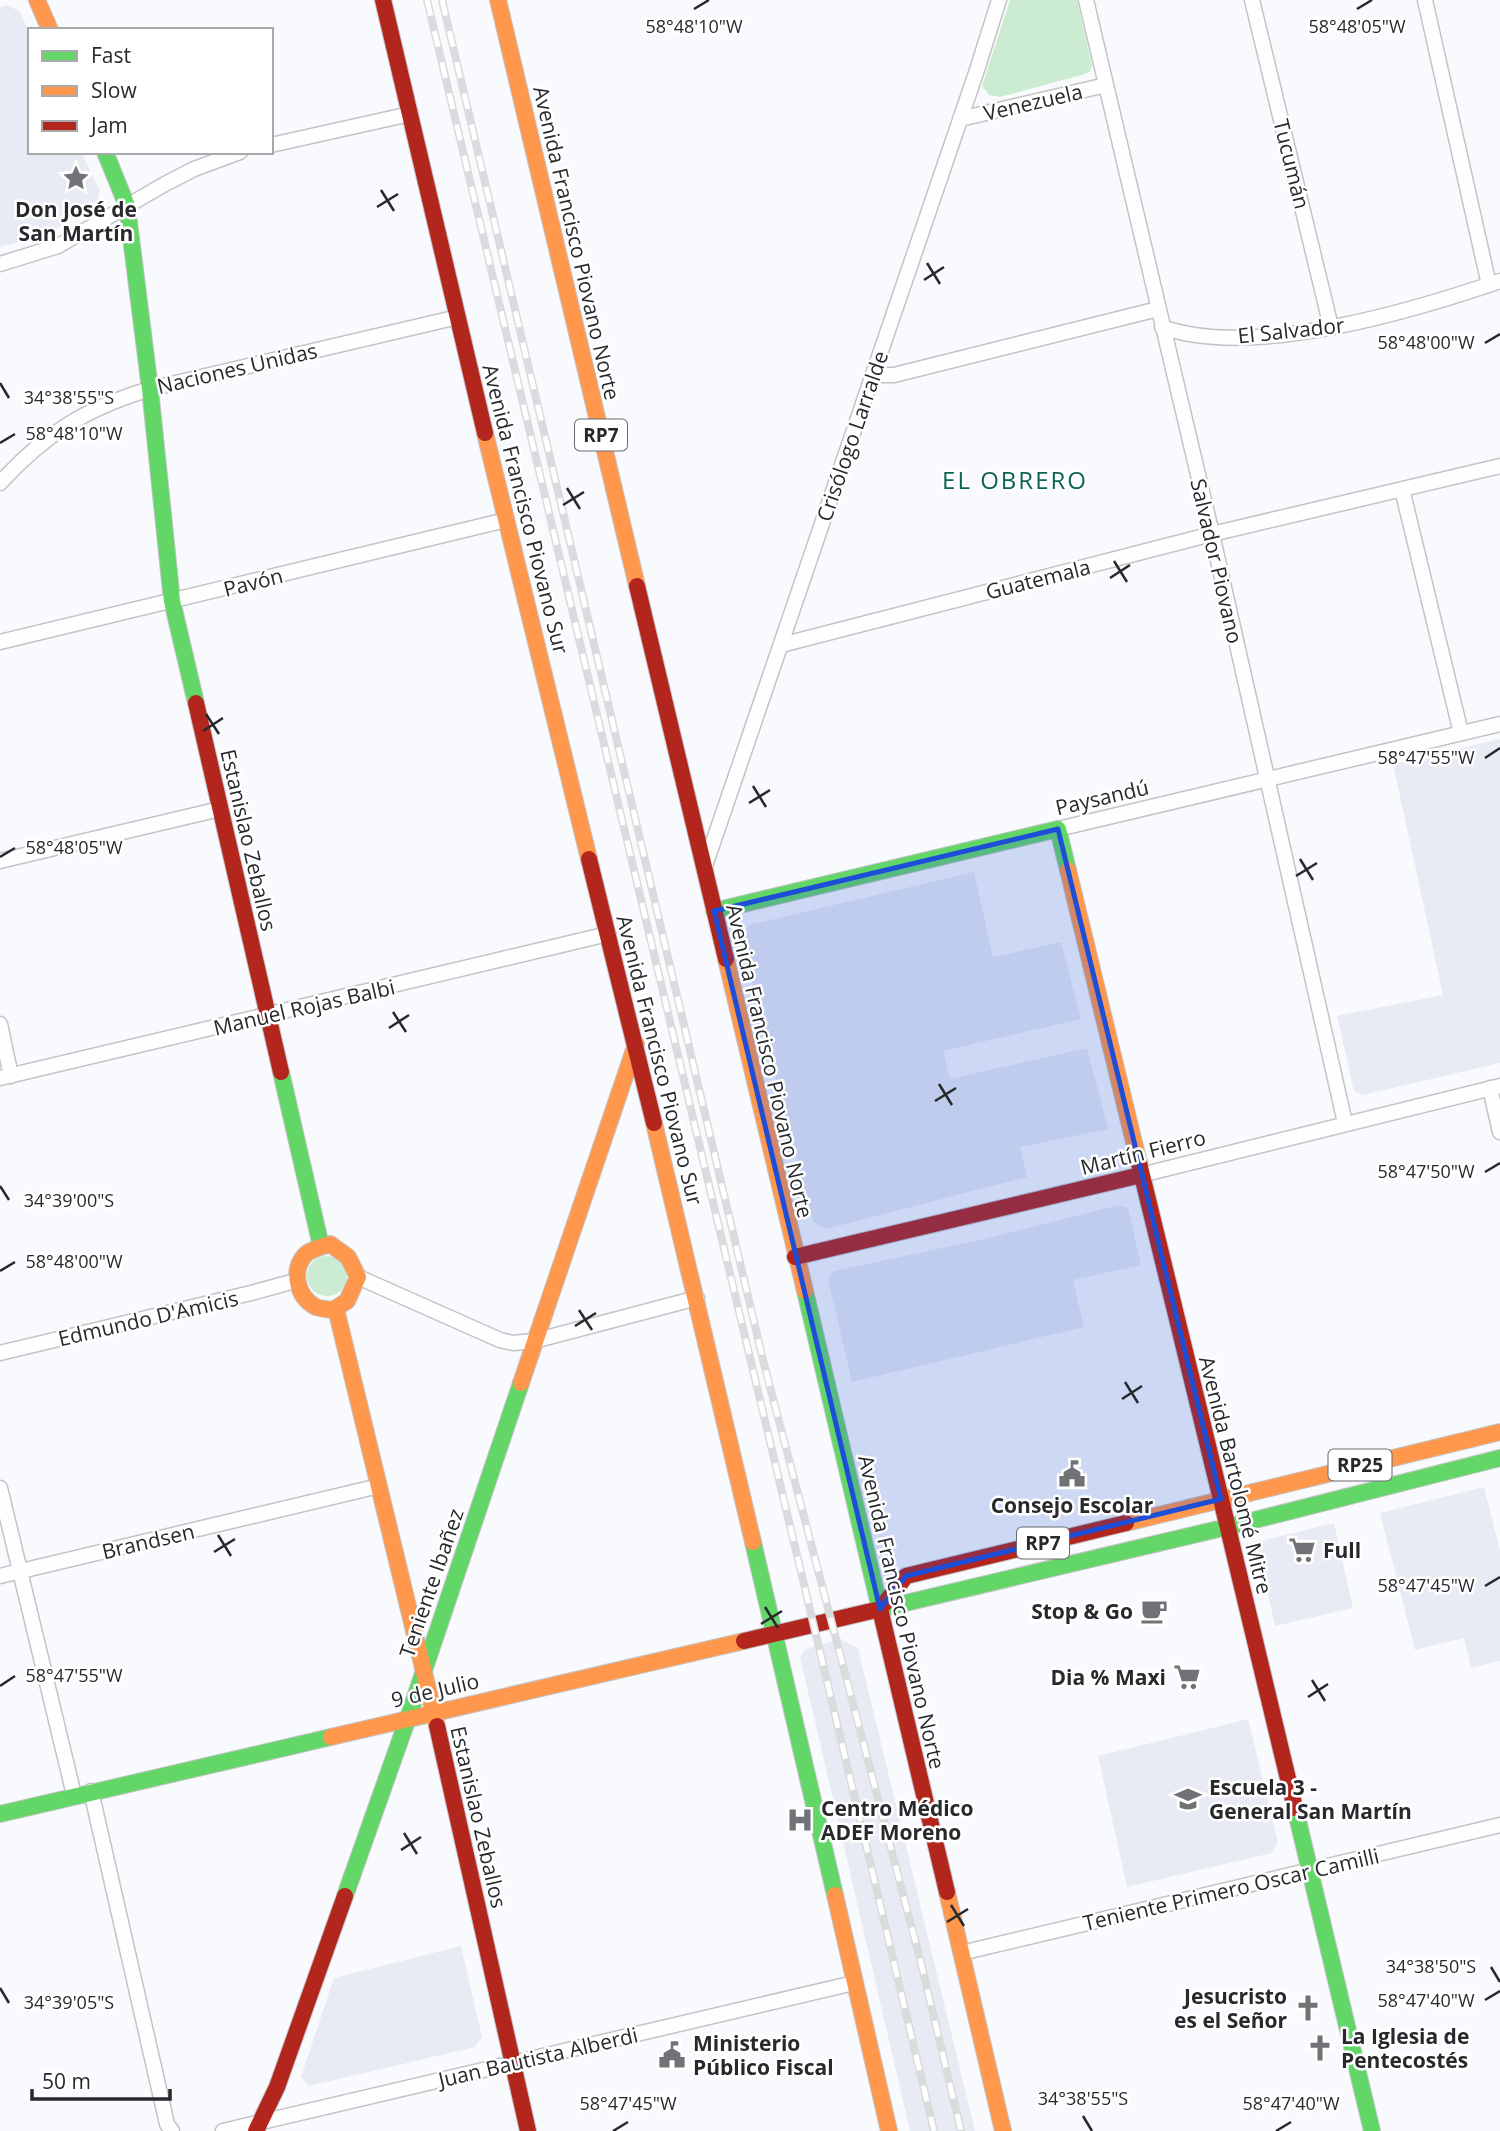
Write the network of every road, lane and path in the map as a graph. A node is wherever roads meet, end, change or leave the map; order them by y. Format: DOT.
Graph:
graph roads {
  1 [pos="37,0"];
  2 [pos="383,0"];
  3 [pos="498,0"];
  4 [pos="999,0"];
  5 [pos="1086,0"];
  6 [pos="1252,0"];
  7 [pos="1424,0"];
  8 [pos="49,28"];
  9 [pos="1106,85"];
  10 [pos="410,114"];
  11 [pos="960,119"];
  12 [pos="273,145"];
  13 [pos="107,154"];
  14 [pos="235,154"];
  15 [pos="127,206"];
  16 [pos="0,264"];
  17 [pos="1495,283"];
  18 [pos="1158,309"];
  19 [pos="458,317"];
  20 [pos="1162,327"];
  21 [pos="1331,327"];
  22 [pos="873,375"];
  23 [pos="149,389"];
  24 [pos="1500,466"];
  25 [pos="0,483"];
  26 [pos="1402,489"];
  27 [pos="506,520"];
  28 [pos="1212,534"];
  29 [pos="172,601"];
  30 [pos="0,642"];
  31 [pos="781,645"];
  32 [pos="1500,724"];
  33 [pos="1461,733"];
  34 [pos="1266,780"];
  35 [pos="220,809"];
  36 [pos="1058,829"];
  37 [pos="0,861"];
  38 [pos="704,870"];
  39 [pos="714,911"];
  40 [pos="608,934"];
  41 [pos="269,1016"];
  42 [pos="0,1024"];
  43 [pos="636,1044"];
  44 [pos="6,1077"];
  45 [pos="1495,1087"];
  46 [pos="1345,1123"];
  47 [pos="1500,1132"];
  48 [pos="1141,1175"];
  49 [pos="321,1246"];
  50 [pos="795,1257"];
  51 [pos="358,1277"];
  52 [pos="295,1280"];
  53 [pos="697,1298"];
  54 [pos="336,1309"];
  55 [pos="534,1341"];
  56 [pos="0,1353"];
  57 [pos="1500,1432"];
  58 [pos="1500,1458"];
  59 [pos="379,1486"];
  60 [pos="0,1489"];
  61 [pos="1221,1499"];
  62 [pos="1227,1527"];
  63 [pos="20,1571"];
  64 [pos="0,1576"];
  65 [pos="880,1609"];
  66 [pos="775,1633"];
  67 [pos="424,1672"];
  68 [pos="433,1712"];
  69 [pos="408,1718"];
  70 [pos="91,1791"];
  71 [pos="74,1795"];
  72 [pos="0,1814"];
  73 [pos="1500,1825"];
  74 [pos="1309,1871"];
  75 [pos="961,1952"];
  76 [pos="854,1983"];
  77 [pos="513,2063"];
  78 [pos="258,2127"];
  79 [pos="173,2131"];
  80 [pos="223,2131"];
  81 [pos="528,2131"];
  82 [pos="889,2131"];
  83 [pos="1003,2131"];
  84 [pos="1372,2131"];
  1 -- 8 [label="street"];
  2 -- 10 [label="street, Avenida Francisco Piovano Sur"];
  3 -- 38 [label="street, Avenida Francisco Piovano Norte / RP7"];
  4 -- 11 [label="street, Crisólogo Larralde"];
  5 -- 9 [label="street, Salvador Piovano"];
  6 -- 21 [label="street, Tucumán"];
  7 -- 17 [label="street"];
  9 -- 11 [label="street, Venezuela"];
  9 -- 18 [label="street, Salvador Piovano"];
  10 -- 12 [label="street"];
  10 -- 19 [label="street, Avenida Francisco Piovano Sur"];
  11 -- 22 [label="street, Crisólogo Larralde"];
  13 -- 15 [label="street, Estanislao Zeballos"];
  14 -- 15 [label="street"];
  15 -- 16 [label="street"];
  15 -- 23 [label="street, Estanislao Zeballos"];
  17 -- 21 [label="street, El Salvador"];
  18 -- 20 [label="street, Salvador Piovano"];
  18 -- 22 [label="street"];
  19 -- 23 [label="street, Naciones Unidas"];
  19 -- 27 [label="street, Avenida Francisco Piovano Sur"];
  20 -- 21 [label="street, El Salvador"];
  20 -- 28 [label="street, Salvador Piovano"];
  22 -- 31 [label="street, Crisólogo Larralde"];
  23 -- 25 [label="street, Naciones Unidas"];
  23 -- 29 [label="street, Estanislao Zeballos"];
  24 -- 26 [label="street, Guatemala"];
  26 -- 28 [label="street, Guatemala"];
  26 -- 33 [label="street"];
  27 -- 29 [label="street, Pavón"];
  27 -- 40 [label="street, Avenida Francisco Piovano Sur"];
  28 -- 31 [label="street, Guatemala"];
  28 -- 34 [label="street, Salvador Piovano"];
  29 -- 30 [label="street, Pavón"];
  29 -- 35 [label="street, Estanislao Zeballos"];
  31 -- 38 [label="street, Crisólogo Larralde"];
  32 -- 33 [label="street, Paysandú"];
  33 -- 34 [label="street, Paysandú"];
  34 -- 36 [label="street, Paysandú"];
  34 -- 46 [label="street, Salvador Piovano"];
  35 -- 37 [label="street"];
  35 -- 41 [label="street, Estanislao Zeballos"];
  36 -- 39 [label="street, Paysandú"];
  36 -- 48 [label="street, Avenida Bartolomé Mitre"];
  38 -- 39 [label="street, Avenida Francisco Piovano Norte / RP7"];
  39 -- 50 [label="street, Avenida Francisco Piovano Norte / RP7"];
  40 -- 41 [label="street, Manuel Rojas Balbi"];
  40 -- 43 [label="street, Avenida Francisco Piovano Sur"];
  41 -- 44 [label="street, Manuel Rojas Balbi"];
  41 -- 49 [label="street, Estanislao Zeballos"];
  42 -- 44 [label="street"];
  43 -- 53 [label="street, Avenida Francisco Piovano Sur"];
  43 -- 55 [label="street, Teniente Ibañez"];
  45 -- 46 [label="street, Martín Fierro"];
  45 -- 47 [label="street"];
  46 -- 48 [label="street, Martín Fierro"];
  48 -- 50 [label="street, Martín Fierro"];
  48 -- 61 [label="street, Avenida Bartolomé Mitre"];
  49 -- 51 [label="street"];
  49 -- 52 [label="street"];
  50 -- 65 [label="street, Avenida Francisco Piovano Norte / RP7"];
  51 -- 54 [label="street"];
  51 -- 55 [label="street"];
  52 -- 54 [label="street"];
  52 -- 56 [label="street, Edmundo D'Amicis"];
  53 -- 55 [label="street"];
  53 -- 66 [label="street, Avenida Francisco Piovano Sur"];
  54 -- 59 [label="street, Estanislao Zeballos"];
  55 -- 67 [label="street, Teniente Ibañez"];
  57 -- 61 [label="street, RP25"];
  58 -- 62 [label="street, RP25"];
  59 -- 63 [label="street, Brandsen"];
  59 -- 67 [label="street, Estanislao Zeballos"];
  60 -- 63 [label="street"];
  61 -- 62 [label="street, Avenida Bartolomé Mitre"];
  61 -- 65 [label="street, RP7"];
  62 -- 65 [label="street, RP7"];
  62 -- 74 [label="street, Avenida Bartolomé Mitre"];
  63 -- 64 [label="street, Brandsen"];
  63 -- 71 [label="street"];
  65 -- 66 [label="street, 9 de Julio"];
  65 -- 75 [label="street, Avenida Francisco Piovano Norte"];
  66 -- 68 [label="street, 9 de Julio"];
  66 -- 76 [label="street, Avenida Francisco Piovano Sur"];
  67 -- 68 [label="street, Estanislao Zeballos"];
  67 -- 69 [label="street, Teniente Ibañez"];
  68 -- 69 [label="street, 9 de Julio"];
  68 -- 77 [label="street, Estanislao Zeballos"];
  69 -- 70 [label="street, 9 de Julio"];
  69 -- 78 [label="street, Teniente Ibañez"];
  70 -- 71 [label="street, 9 de Julio"];
  70 -- 79 [label="street"];
  71 -- 72 [label="street, 9 de Julio"];
  73 -- 74 [label="street, Teniente Primero Oscar Camilli"];
  74 -- 75 [label="street, Teniente Primero Oscar Camilli"];
  74 -- 84 [label="street, Avenida Bartolomé Mitre"];
  75 -- 83 [label="street, Avenida Francisco Piovano Norte"];
  76 -- 77 [label="street, Juan Bautista Alberdi"];
  76 -- 82 [label="street, Avenida Francisco Piovano Sur"];
  77 -- 78 [label="street, Juan Bautista Alberdi"];
  77 -- 81 [label="street, Estanislao Zeballos"];
  78 -- 80 [label="street, Juan Bautista Alberdi"];
}
